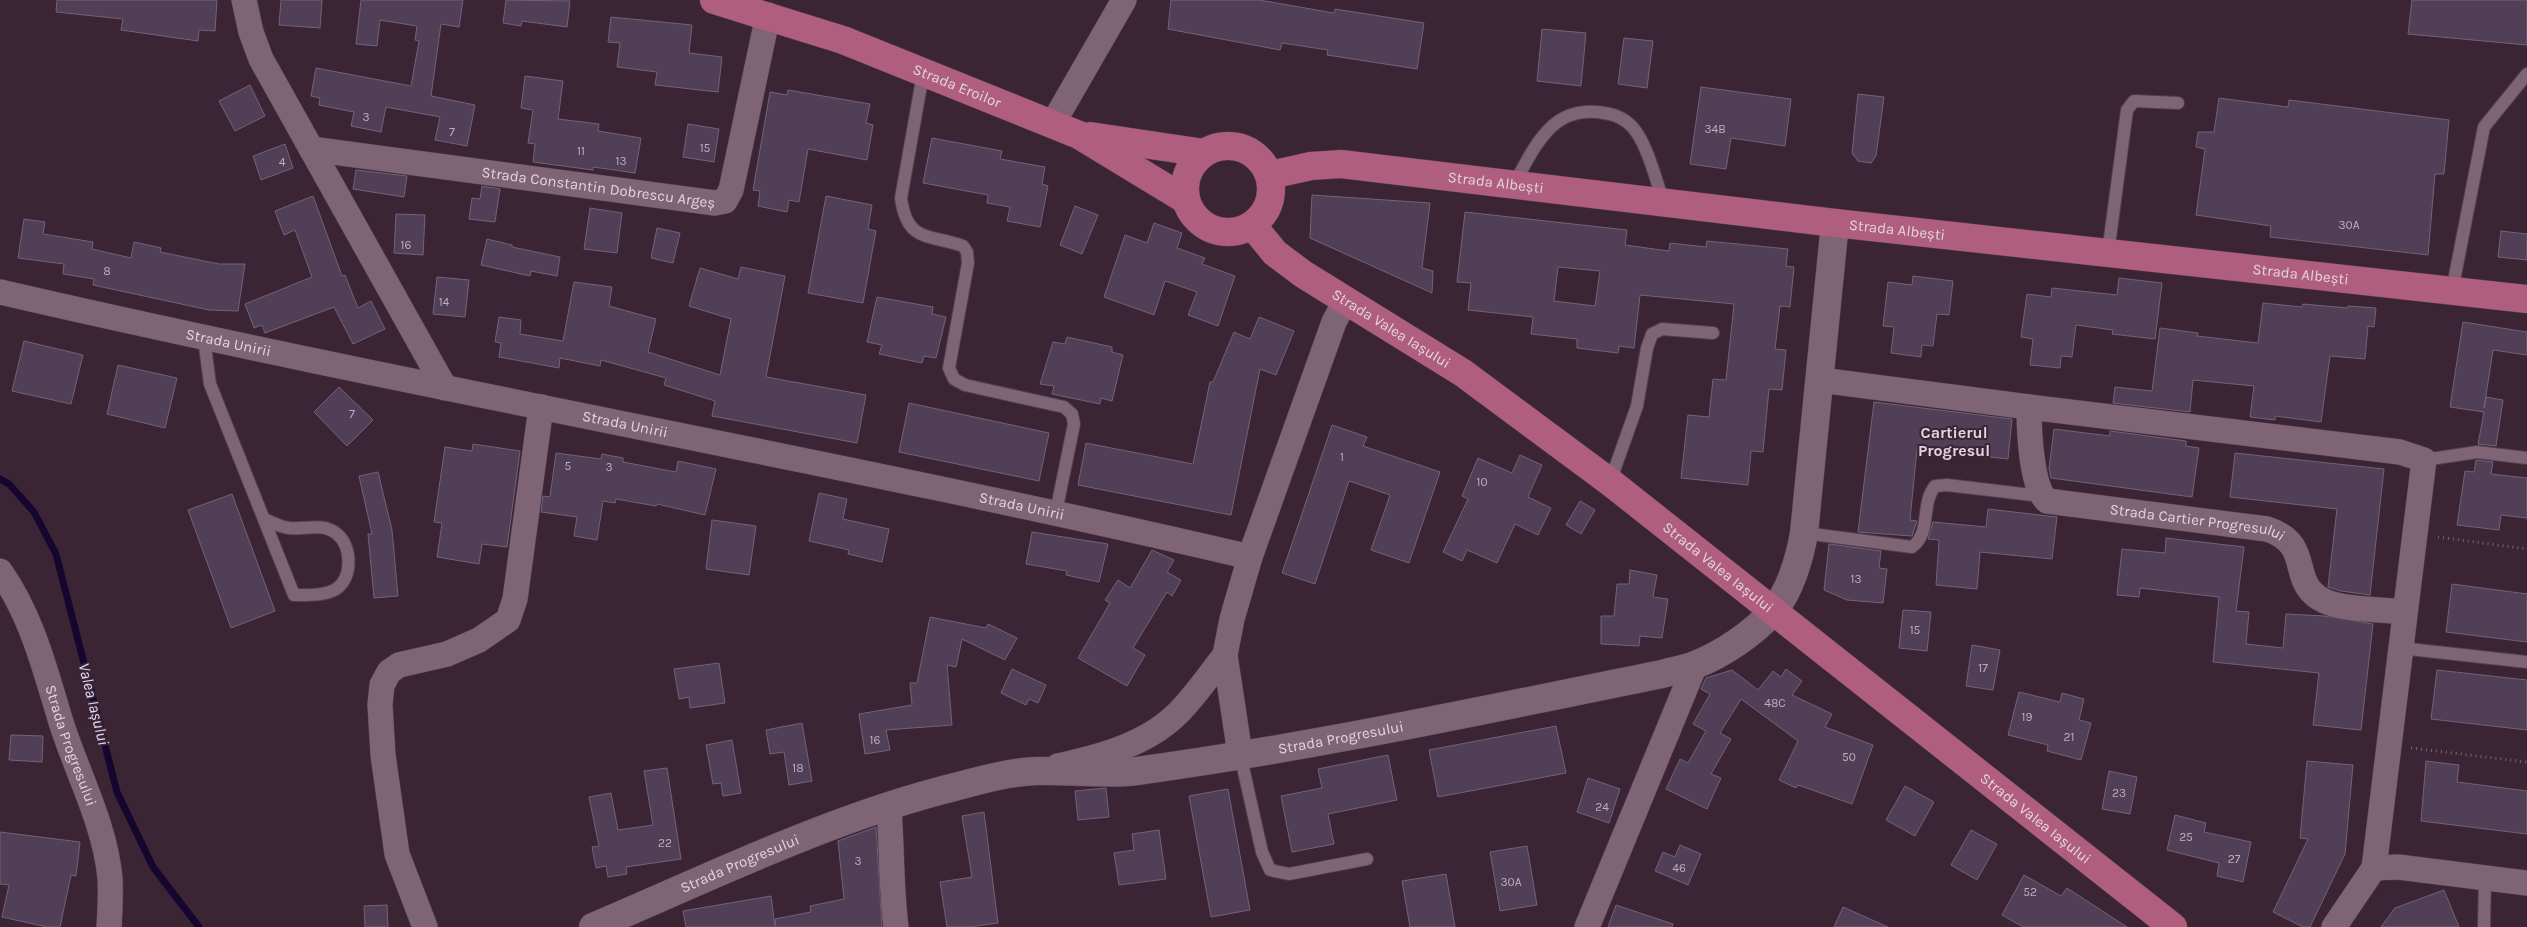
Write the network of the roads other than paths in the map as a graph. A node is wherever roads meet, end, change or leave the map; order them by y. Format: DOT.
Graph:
graph roads {
  1 [pos="244,0"];
  2 [pos="714,0"];
  3 [pos="1124,0"];
  4 [pos="768,15"];
  5 [pos="923,74"];
  6 [pos="2527,74"];
  7 [pos="2178,102"];
  8 [pos="1052,124"];
  9 [pos="1078,135"];
  10 [pos="311,149"];
  11 [pos="1204,153"];
  12 [pos="1270,175"];
  13 [pos="1514,184"];
  14 [pos="1186,200"];
  15 [pos="1664,202"];
  16 [pos="1835,223"];
  17 [pos="1252,225"];
  18 [pos="2108,253"];
  19 [pos="2452,291"];
  20 [pos="0,292"];
  21 [pos="2527,299"];
  22 [pos="1345,301"];
  23 [pos="1712,333"];
  24 [pos="204,339"];
  25 [pos="1820,380"];
  26 [pos="445,388"];
  27 [pos="541,407"];
  28 [pos="2029,407"];
  29 [pos="2527,458"];
  30 [pos="2424,460"];
  31 [pos="1610,482"];
  32 [pos="2041,496"];
  33 [pos="1056,512"];
  34 [pos="264,518"];
  35 [pos="1804,533"];
  36 [pos="1250,557"];
  37 [pos="0,571"];
  38 [pos="1774,610"];
  39 [pos="2405,612"];
  40 [pos="2400,648"];
  41 [pos="1225,655"];
  42 [pos="2527,662"];
  43 [pos="1695,665"];
  44 [pos="1240,754"];
  45 [pos="1037,771"];
  46 [pos="889,808"];
  47 [pos="1367,859"];
  48 [pos="2374,868"];
  49 [pos="2485,878"];
  50 [pos="2527,883"];
  51 [pos="109,927"];
  52 [pos="425,927"];
  53 [pos="593,927"];
  54 [pos="896,927"];
  55 [pos="1587,927"];
  56 [pos="2173,927"];
  57 [pos="2334,927"];
  58 [pos="2484,927"];
  1 -- 10 [label="street"];
  2 -- 4 [label="main road, Strada Eroilor"];
  3 -- 8 [label="street"];
  4 -- 5 [label="main road, Strada Eroilor"];
  4 -- 10 [label="street, Strada Constantin Dobrescu Argeș"];
  5 -- 8 [label="main road, Strada Eroilor"];
  5 -- 33 [label="lane"];
  6 -- 19 [label="lane"];
  7 -- 18 [label="lane"];
  8 -- 9 [label="main road, Strada Eroilor"];
  9 -- 11 [label="main road"];
  9 -- 14 [label="main road, Strada Eroilor"];
  10 -- 26 [label="street"];
  11 -- 12 [label="main road"];
  11 -- 14 [label="main road"];
  12 -- 13 [label="main road, Strada Albești"];
  12 -- 17 [label="main road"];
  13 -- 15 [label="main road, Strada Albești"];
  13 -- 15 [label="lane"];
  14 -- 17 [label="main road"];
  15 -- 16 [label="main road, Strada Albești"];
  16 -- 18 [label="main road, Strada Albești"];
  16 -- 25 [label="street"];
  17 -- 22 [label="main road, Strada Valea Iașului"];
  18 -- 19 [label="main road, Strada Albești"];
  19 -- 21 [label="main road, Strada Albești"];
  20 -- 24 [label="street, Strada Unirii"];
  22 -- 31 [label="main road, Strada Valea Iașului"];
  22 -- 36 [label="street"];
  23 -- 31 [label="lane"];
  24 -- 26 [label="street, Strada Unirii"];
  24 -- 34 [label="lane"];
  25 -- 28 [label="street"];
  25 -- 35 [label="street"];
  26 -- 27 [label="street, Strada Unirii"];
  27 -- 33 [label="street, Strada Unirii"];
  27 -- 52 [label="street"];
  28 -- 30 [label="street"];
  28 -- 32 [label="street"];
  29 -- 30 [label="lane"];
  30 -- 39 [label="street"];
  31 -- 38 [label="main road, Strada Valea Iașului"];
  32 -- 35 [label="lane"];
  32 -- 39 [label="street, Strada Cartier Progresului"];
  33 -- 36 [label="street, Strada Unirii"];
  34 -- 34 [label="lane"];
  35 -- 38 [label="street"];
  36 -- 41 [label="street"];
  37 -- 51 [label="street, Strada Progresului"];
  38 -- 43 [label="street, Strada Progresului"];
  38 -- 56 [label="main road, Strada Valea Iașului"];
  39 -- 40 [label="street"];
  40 -- 42 [label="lane"];
  40 -- 48 [label="street"];
  41 -- 44 [label="street"];
  41 -- 45 [label="street"];
  43 -- 44 [label="street, Strada Progresului"];
  43 -- 55 [label="street"];
  44 -- 45 [label="street, Strada Progresului"];
  44 -- 47 [label="lane"];
  45 -- 46 [label="street, Strada Progresului"];
  46 -- 53 [label="street, Strada Progresului"];
  46 -- 54 [label="street"];
  48 -- 49 [label="street"];
  48 -- 57 [label="street"];
  49 -- 50 [label="street"];
  49 -- 58 [label="lane"];
}
